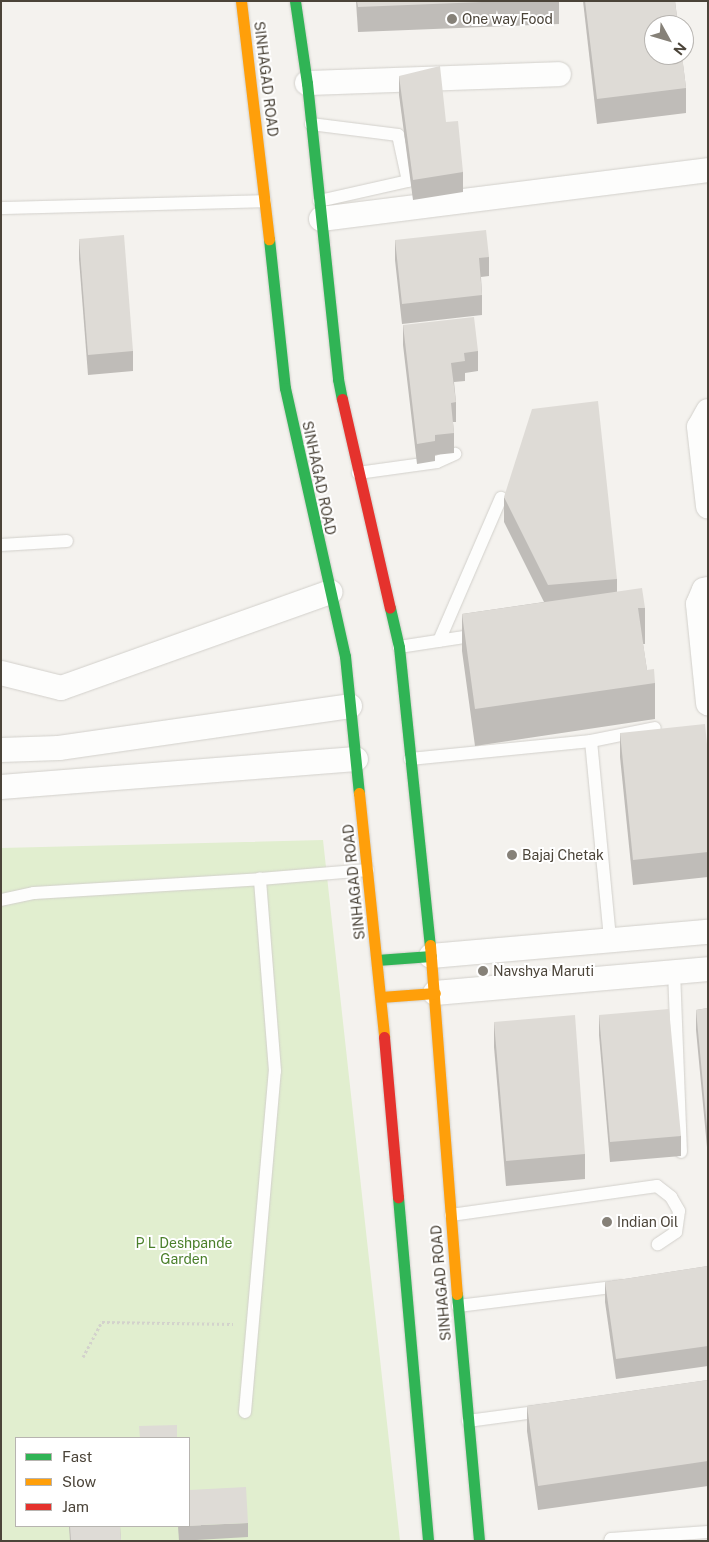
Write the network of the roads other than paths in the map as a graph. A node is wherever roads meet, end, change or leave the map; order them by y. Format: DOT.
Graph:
graph roads {
  1 [pos="240,1"];
  2 [pos="295,1"];
  3 [pos="559,74"];
  4 [pos="306,83"];
  5 [pos="311,124"];
  6 [pos="708,170"];
  7 [pos="265,201"];
  8 [pos="1,208"];
  9 [pos="320,210"];
  10 [pos="708,411"];
  11 [pos="455,454"];
  12 [pos="358,473"];
  13 [pos="501,498"];
  14 [pos="708,506"];
  15 [pos="68,541"];
  16 [pos="1,545"];
  17 [pos="708,589"];
  18 [pos="330,592"];
  19 [pos="488,633"];
  20 [pos="439,641"];
  21 [pos="399,647"];
  22 [pos="1,673"];
  23 [pos="708,704"];
  24 [pos="350,706"];
  25 [pos="655,728"];
  26 [pos="590,741"];
  27 [pos="1,750"];
  28 [pos="356,759"];
  29 [pos="410,760"];
  30 [pos="1,787"];
  31 [pos="368,870"];
  32 [pos="260,879"];
  33 [pos="1,900"];
  34 [pos="708,932"];
  35 [pos="610,940"];
  36 [pos="431,956"];
  37 [pos="377,960"];
  38 [pos="708,969"];
  39 [pos="674,972"];
  40 [pos="435,993"];
  41 [pos="381,997"];
  42 [pos="681,1152"];
  43 [pos="451,1215"];
  44 [pos="658,1244"];
  45 [pos="630,1285"];
  46 [pos="458,1306"];
  47 [pos="551,1410"];
  48 [pos="245,1412"];
  49 [pos="468,1421"];
  50 [pos="708,1532"];
  51 [pos="428,1541"];
  52 [pos="479,1541"];
  53 [pos="610,1541"];
  1 -- 7 [label="main road, SINHAGAD ROAD"];
  2 -- 4 [label="main road, SINHAGAD ROAD"];
  3 -- 4 [label="street"];
  4 -- 5 [label="main road, SINHAGAD ROAD"];
  5 -- 9 [label="main road, SINHAGAD ROAD"];
  5 -- 9 [label="lane"];
  6 -- 9 [label="street"];
  7 -- 8 [label="lane"];
  7 -- 18 [label="main road, SINHAGAD ROAD"];
  9 -- 12 [label="main road, SINHAGAD ROAD"];
  10 -- 14 [label="street"];
  11 -- 12 [label="lane"];
  12 -- 21 [label="main road, SINHAGAD ROAD"];
  13 -- 20 [label="lane"];
  15 -- 16 [label="lane"];
  17 -- 23 [label="street"];
  18 -- 22 [label="street"];
  18 -- 24 [label="main road, SINHAGAD ROAD"];
  19 -- 20 [label="lane"];
  20 -- 21 [label="lane"];
  21 -- 29 [label="main road, SINHAGAD ROAD"];
  24 -- 27 [label="street"];
  24 -- 28 [label="main road, SINHAGAD ROAD"];
  25 -- 26 [label="lane"];
  26 -- 29 [label="lane"];
  26 -- 35 [label="lane"];
  28 -- 30 [label="street"];
  28 -- 31 [label="main road, SINHAGAD ROAD"];
  29 -- 36 [label="main road, SINHAGAD ROAD"];
  31 -- 32 [label="lane"];
  31 -- 37 [label="main road, SINHAGAD ROAD"];
  32 -- 33 [label="lane"];
  32 -- 48 [label="lane"];
  34 -- 35 [label="street"];
  35 -- 36 [label="street"];
  36 -- 37 [label="main road"];
  36 -- 40 [label="main road, SINHAGAD ROAD"];
  37 -- 41 [label="main road, SINHAGAD ROAD"];
  38 -- 39 [label="street"];
  39 -- 40 [label="street"];
  39 -- 42 [label="lane"];
  40 -- 41 [label="main road"];
  40 -- 43 [label="main road, SINHAGAD ROAD"];
  41 -- 51 [label="main road, SINHAGAD ROAD"];
  43 -- 44 [label="lane"];
  43 -- 46 [label="main road, SINHAGAD ROAD"];
  45 -- 46 [label="lane"];
  46 -- 49 [label="main road, SINHAGAD ROAD"];
  47 -- 49 [label="lane"];
  49 -- 52 [label="main road, SINHAGAD ROAD"];
  50 -- 53 [label="lane"];
}
